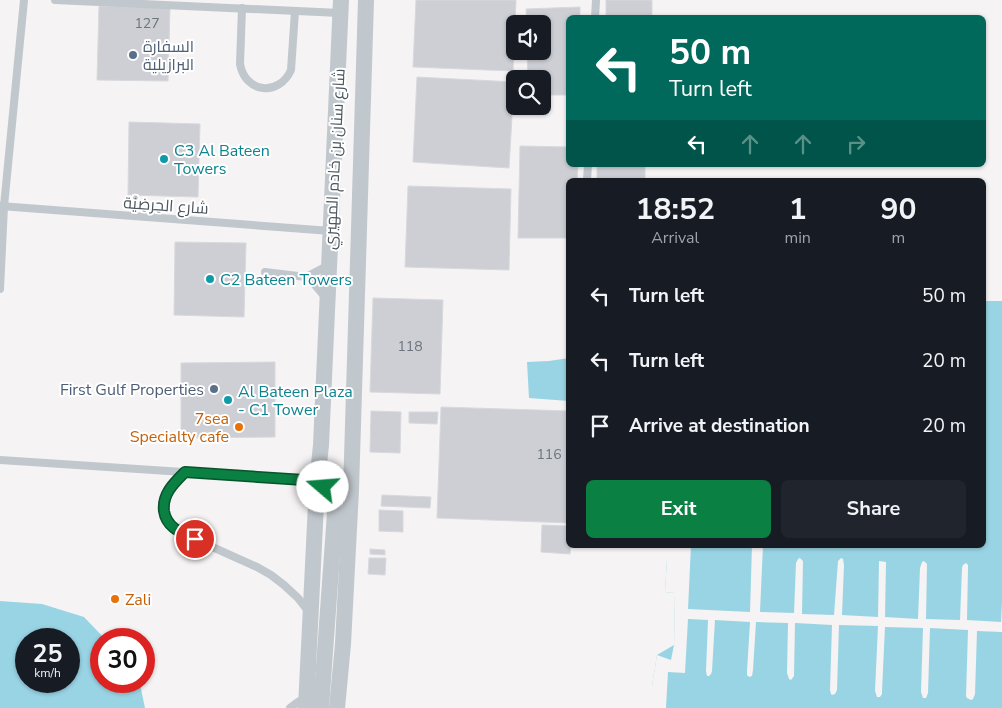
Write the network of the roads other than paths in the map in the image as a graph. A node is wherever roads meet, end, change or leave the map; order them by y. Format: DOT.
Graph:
graph roads {
  1 [pos="24,0"];
  2 [pos="55,0"];
  3 [pos="366,0"];
  4 [pos="596,0"];
  5 [pos="341,7"];
  6 [pos="242,8"];
  7 [pos="295,11"];
  8 [pos="595,15"];
  9 [pos="2,206"];
  10 [pos="331,231"];
  11 [pos="329,265"];
  12 [pos="265,272"];
  13 [pos="306,277"];
  14 [pos="0,289"];
  15 [pos="328,300"];
  16 [pos="0,460"];
  17 [pos="185,472"];
  18 [pos="317,483"];
  19 [pos="310,614"];
  20 [pos="306,703"];
  21 [pos="290,708"];
  22 [pos="321,708"];
  23 [pos="337,708"];
  1 -- 9 [label="lane"];
  2 -- 6 [label="lane"];
  3 -- 23 [label="street, شارع سنان بن خادم المهيري"];
  4 -- 8 [label="lane"];
  5 -- 7 [label="lane"];
  5 -- 10 [label="street, شارع سنان بن خادم المهيري"];
  6 -- 7 [label="lane"];
  6 -- 7 [label="lane"];
  9 -- 10 [label="lane, شارع الحِرضِيَّة"];
  9 -- 14 [label="lane"];
  10 -- 11 [label="street, شارع سنان بن خادم المهيري"];
  11 -- 13 [label="lane"];
  11 -- 15 [label="street, شارع سنان بن خادم المهيري"];
  12 -- 13 [label="lane"];
  13 -- 15 [label="lane"];
  15 -- 18 [label="street, شارع سنان بن خادم المهيري"];
  16 -- 17 [label="lane"];
  17 -- 18 [label="lane"];
  17 -- 19 [label="lane"];
  18 -- 19 [label="street, شارع سنان بن خادم المهيري"];
  18 -- 22 [label="street"];
  19 -- 20 [label="street, شارع سنان بن خادم المهيري"];
  20 -- 21 [label="lane"];
}
